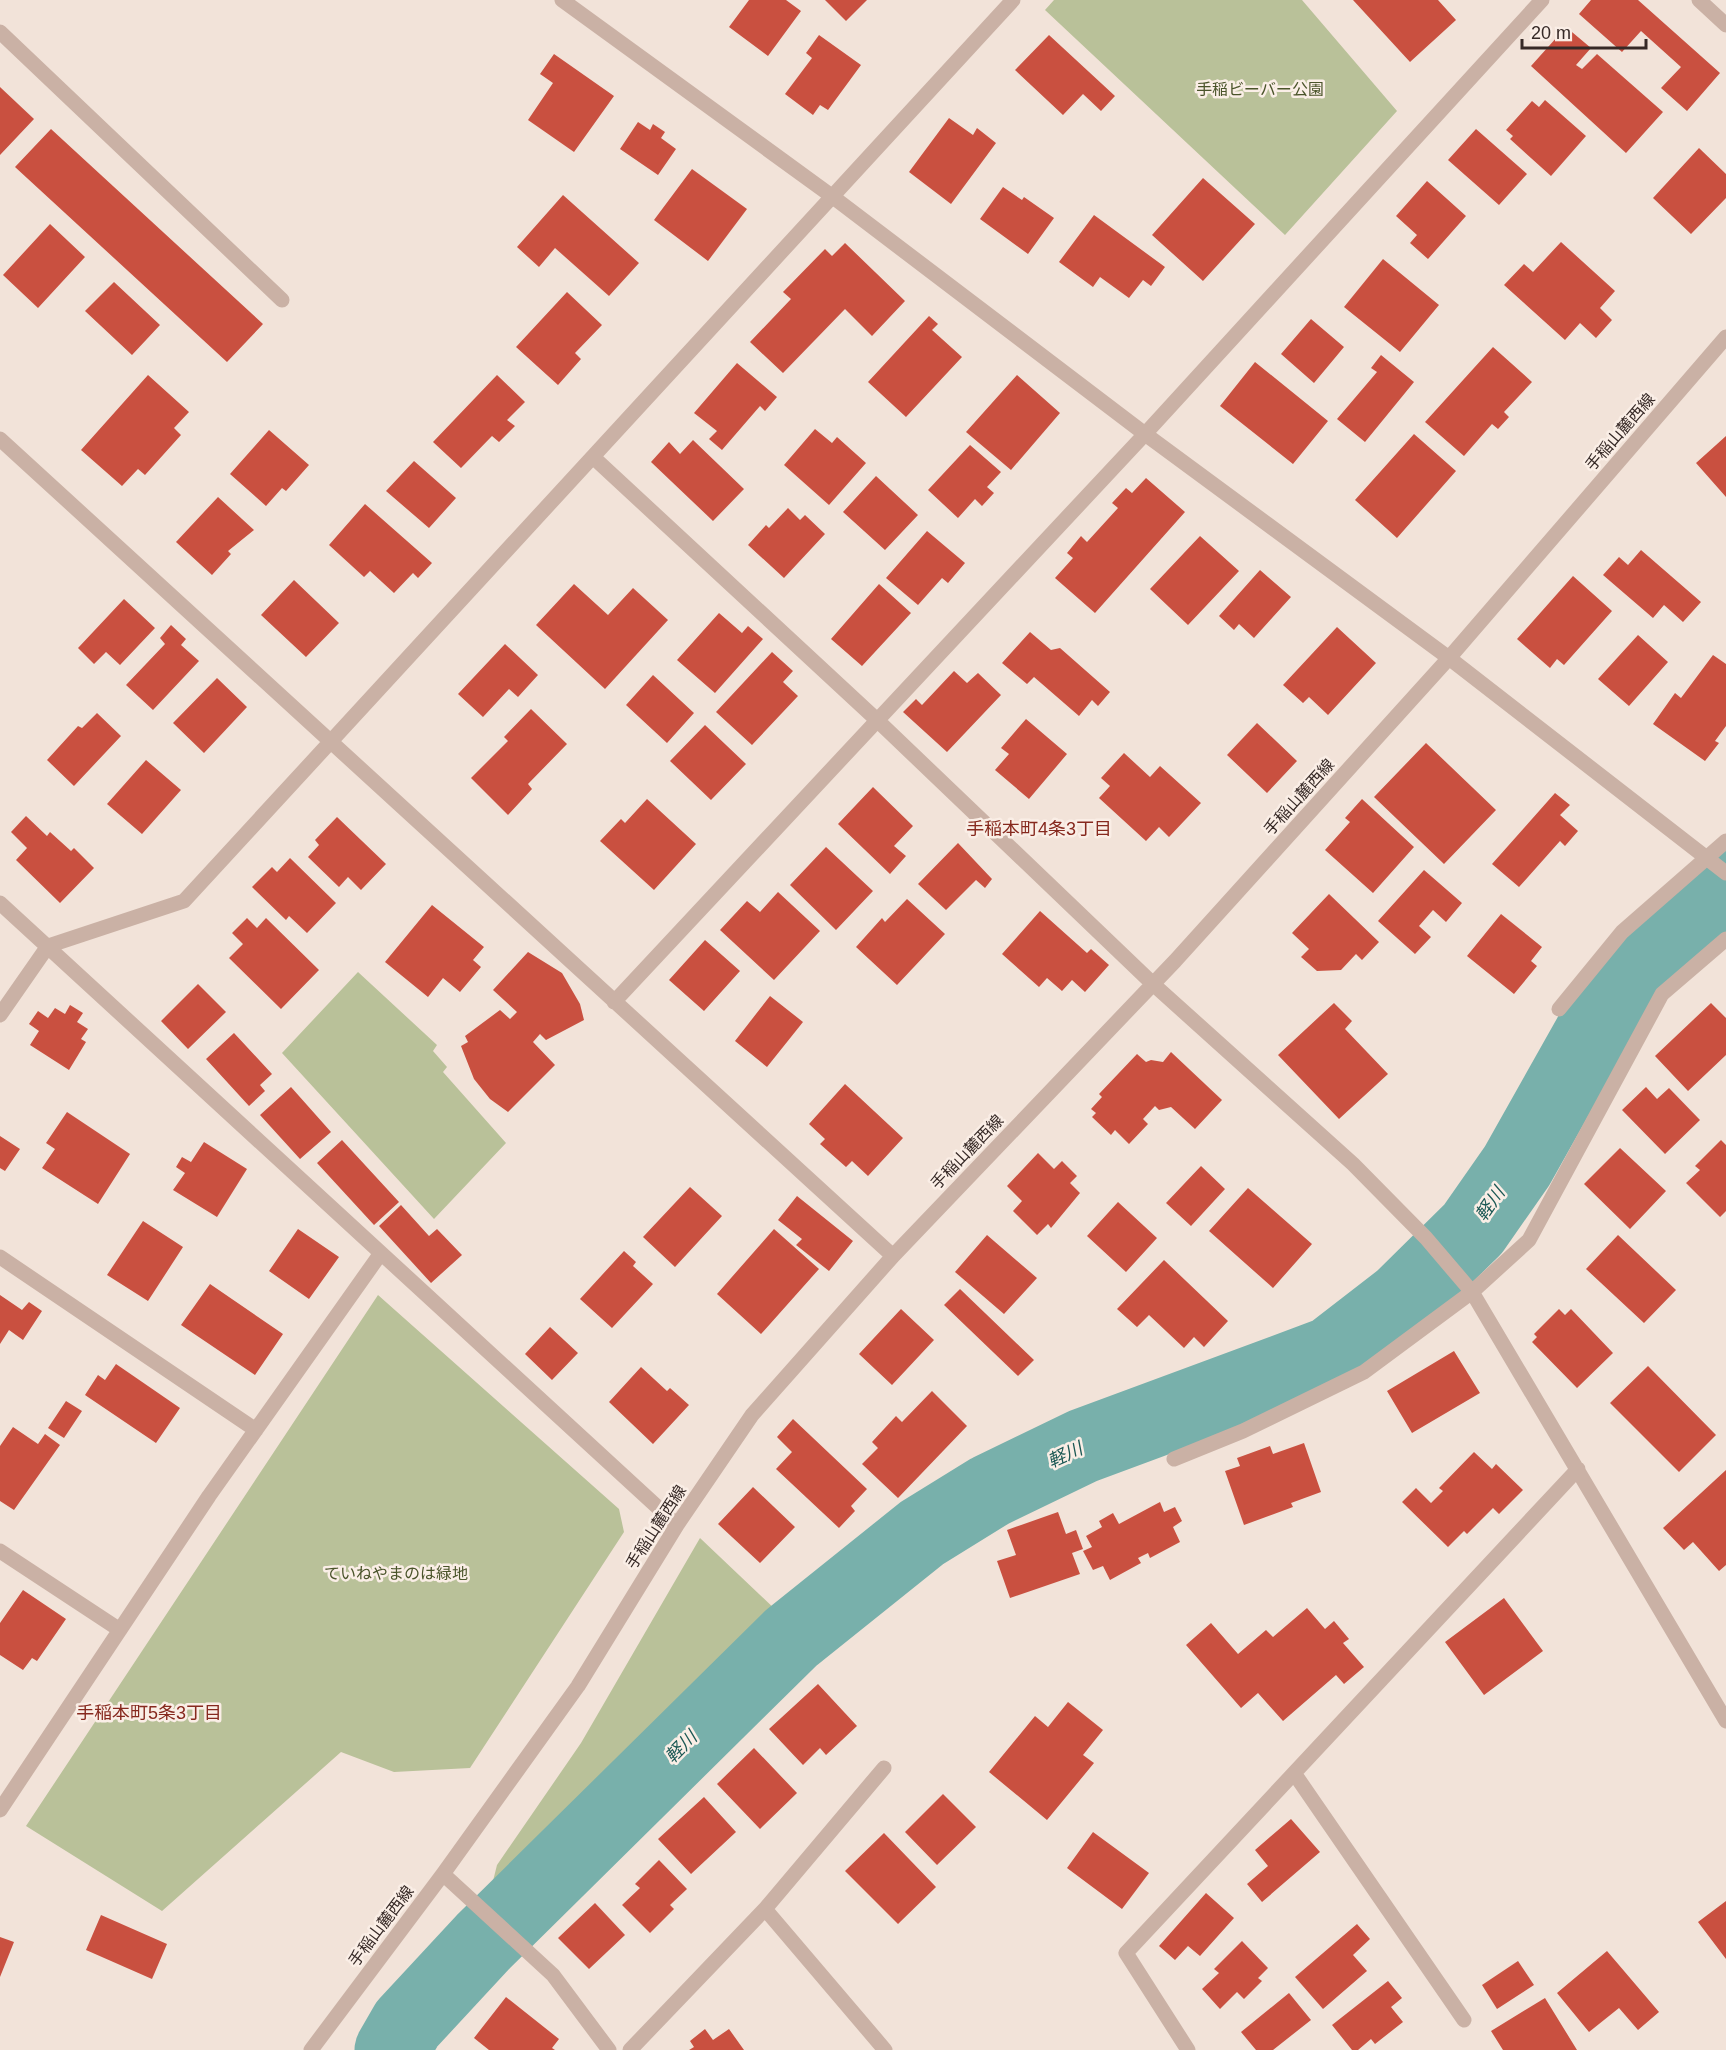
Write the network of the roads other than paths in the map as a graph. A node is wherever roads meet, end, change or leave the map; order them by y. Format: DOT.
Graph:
graph roads {
  1 [pos="562,0"];
  2 [pos="1013,0"];
  3 [pos="1542,0"];
  4 [pos="1699,0"];
  5 [pos="579,6"];
  6 [pos="1726,25"];
  7 [pos="0,32"];
  8 [pos="833,197"];
  9 [pos="282,300"];
  10 [pos="1726,337"];
  11 [pos="1145,434"];
  12 [pos="0,439"];
  13 [pos="594,456"];
  14 [pos="1449,658"];
  15 [pos="878,721"];
  16 [pos="331,741"];
  17 [pos="1726,841"];
  18 [pos="1705,857"];
  19 [pos="1726,873"];
  20 [pos="0,903"];
  21 [pos="1726,939"];
  22 [pos="48,946"];
  23 [pos="1153,984"];
  24 [pos="614,1002"];
  25 [pos="1559,1009"];
  26 [pos="0,1015"];
  27 [pos="381,1253"];
  28 [pos="893,1256"];
  29 [pos="0,1257"];
  30 [pos="1472,1292"];
  31 [pos="256,1430"];
  32 [pos="1174,1459"];
  33 [pos="1578,1469"];
  34 [pos="677,1525"];
  35 [pos="0,1551"];
  36 [pos="120,1630"];
  37 [pos="1725,1717"];
  38 [pos="884,1768"];
  39 [pos="1294,1773"];
  40 [pos="0,1810"];
  41 [pos="443,1874"];
  42 [pos="765,1909"];
  43 [pos="1464,2020"];
  44 [pos="311,2050"];
  45 [pos="609,2050"];
  46 [pos="630,2050"];
  47 [pos="885,2050"];
  48 [pos="1188,2050"];
  1 -- 5 [label="street"];
  2 -- 8 [label="street"];
  3 -- 11 [label="street"];
  4 -- 6 [label="street"];
  5 -- 8 [label="street"];
  7 -- 9 [label="street"];
  8 -- 11 [label="street"];
  8 -- 13 [label="street"];
  10 -- 14 [label="street, 手稲山麓西線"];
  11 -- 14 [label="street"];
  11 -- 15 [label="street"];
  12 -- 16 [label="street"];
  13 -- 15 [label="street"];
  13 -- 16 [label="street"];
  14 -- 18 [label="street"];
  14 -- 23 [label="street, 手稲山麓西線"];
  15 -- 23 [label="street"];
  15 -- 24 [label="street"];
  16 -- 22 [label="street"];
  16 -- 24 [label="street"];
  17 -- 18 [label="street"];
  18 -- 19 [label="street"];
  18 -- 25 [label="street"];
  20 -- 22 [label="street"];
  21 -- 30 [label="street"];
  22 -- 26 [label="street"];
  22 -- 27 [label="street"];
  23 -- 28 [label="street, 手稲山麓西線"];
  23 -- 30 [label="street"];
  24 -- 28 [label="street"];
  27 -- 31 [label="street"];
  27 -- 34 [label="street"];
  28 -- 34 [label="street, 手稲山麓西線"];
  29 -- 31 [label="street"];
  30 -- 32 [label="street"];
  30 -- 33 [label="street"];
  31 -- 36 [label="street"];
  33 -- 37 [label="street"];
  33 -- 39 [label="street"];
  34 -- 41 [label="street, 手稲山麓西線"];
  35 -- 36 [label="street"];
  36 -- 40 [label="street"];
  38 -- 42 [label="street"];
  39 -- 43 [label="street"];
  39 -- 48 [label="street"];
  41 -- 44 [label="street, 手稲山麓西線"];
  41 -- 45 [label="street"];
  42 -- 46 [label="street"];
  42 -- 47 [label="street"];
}
